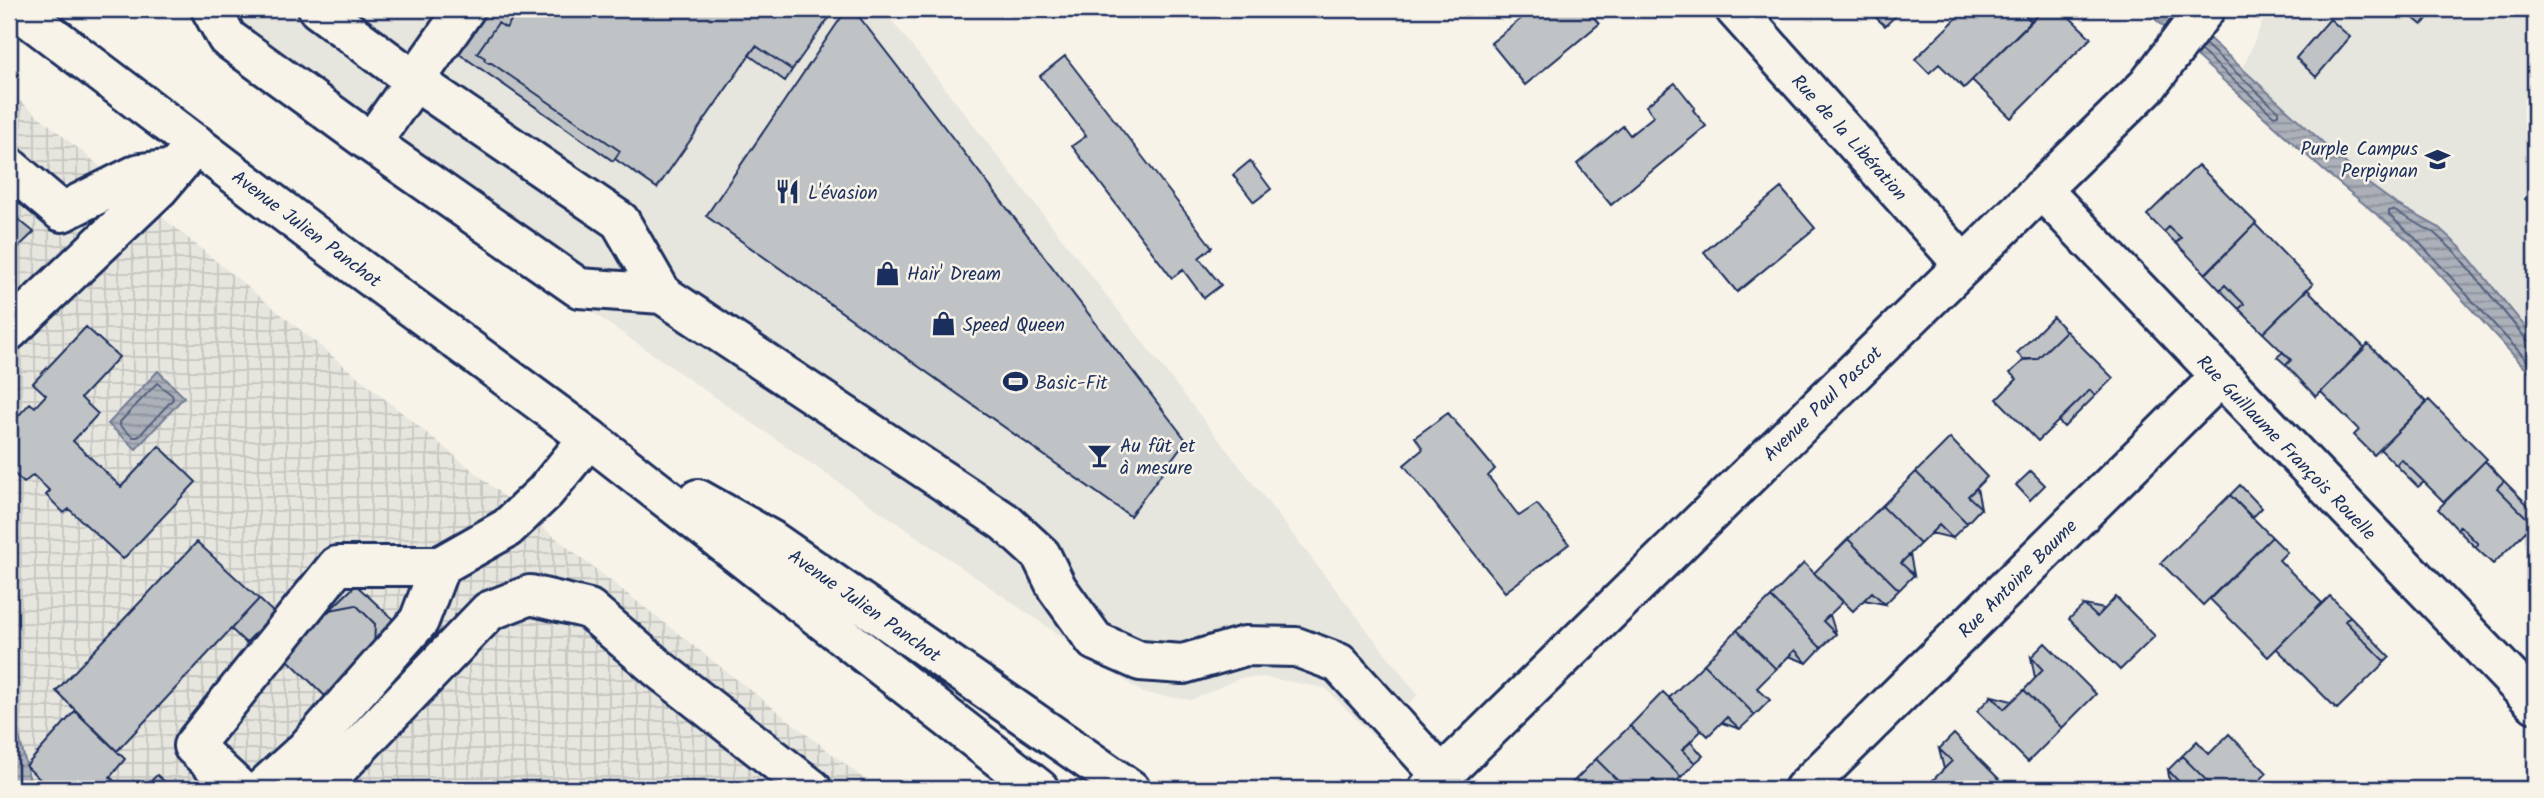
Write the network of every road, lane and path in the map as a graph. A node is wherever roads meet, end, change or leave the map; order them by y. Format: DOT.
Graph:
graph roads {
  1 [pos="211,9"];
  2 [pos="318,9"];
  3 [pos="465,9"];
  4 [pos="1735,9"];
  5 [pos="2205,9"];
  6 [pos="23,11"];
  7 [pos="415,81"];
  8 [pos="371,143"];
  9 [pos="185,157"];
  10 [pos="9,167"];
  11 [pos="2041,189"];
  12 [pos="1964,265"];
  13 [pos="662,295"];
  14 [pos="9,331"];
  15 [pos="2220,377"];
  16 [pos="589,438"];
  17 [pos="440,566"];
  18 [pos="2535,703"];
  19 [pos="1435,782"];
  20 [pos="1816,786"];
  21 [pos="239,789"];
  22 [pos="262,789"];
  23 [pos="318,789"];
  24 [pos="812,789"];
  25 [pos="1039,789"];
  26 [pos="1130,789"];
  1 -- 8 [label="street"];
  2 -- 7 [label="street"];
  3 -- 7 [label="street"];
  4 -- 12 [label="street, Rue de la Libération"];
  5 -- 11 [label="street, Avenue Paul Pascot"];
  6 -- 9 [label="street, Avenue Julien Panchot"];
  7 -- 8 [label="street"];
  7 -- 13 [label="street"];
  8 -- 13 [label="street"];
  9 -- 10 [label="street"];
  9 -- 14 [label="street"];
  9 -- 16 [label="street, Avenue Julien Panchot"];
  11 -- 12 [label="street, Avenue Paul Pascot"];
  11 -- 15 [label="street, Rue Guillaume François Rouelle"];
  12 -- 19 [label="street, Avenue Paul Pascot"];
  13 -- 19 [label="street"];
  15 -- 18 [label="street, Rue Guillaume François Rouelle"];
  15 -- 20 [label="street, Rue Antoine Baume"];
  16 -- 17 [label="street"];
  16 -- 25 [label="street, Avenue Julien Panchot"];
  16 -- 26 [label="street, Avenue Julien Panchot"];
  17 -- 21 [label="street"];
  17 -- 22 [label="street"];
  23 -- 24 [label="street"];
}
